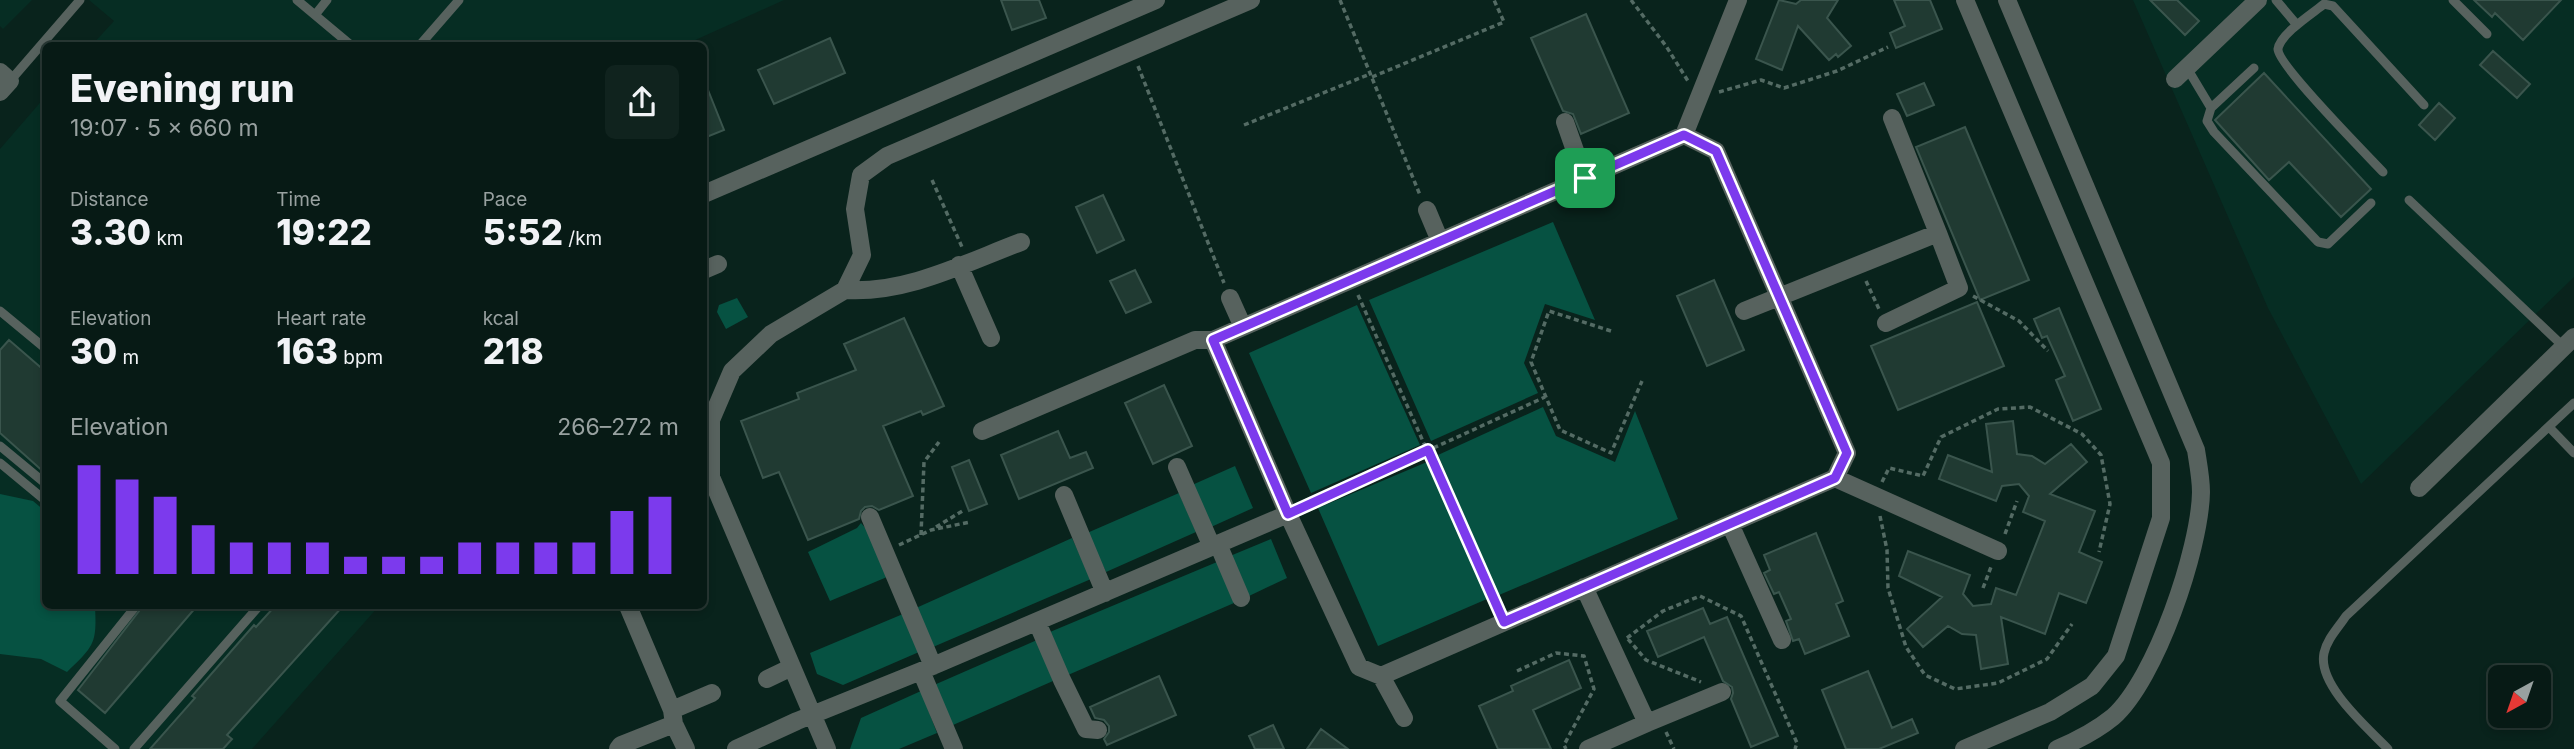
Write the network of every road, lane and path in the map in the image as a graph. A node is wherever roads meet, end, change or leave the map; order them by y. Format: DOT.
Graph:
graph roads {
  1 [pos="80,0"];
  2 [pos="297,0"];
  3 [pos="327,0"];
  4 [pos="458,0"];
  5 [pos="1156,0"];
  6 [pos="1251,0"];
  7 [pos="1340,0"];
  8 [pos="1494,0"];
  9 [pos="1632,0"];
  10 [pos="1738,0"];
  11 [pos="1965,0"];
  12 [pos="2007,0"];
  13 [pos="2258,0"];
  14 [pos="2276,0"];
  15 [pos="2453,0"];
  16 [pos="2323,2"];
  17 [pos="315,15"];
  18 [pos="2297,25"];
  19 [pos="2487,34"];
  20 [pos="347,42"];
  21 [pos="422,42"];
  22 [pos="1888,47"];
  23 [pos="1132,51"];
  24 [pos="2254,68"];
  25 [pos="2181,73"];
  26 [pos="1371,76"];
  27 [pos="3,82"];
  28 [pos="1699,99"];
  29 [pos="2424,105"];
  30 [pos="2211,108"];
  31 [pos="1892,118"];
  32 [pos="1565,122"];
  33 [pos="1244,125"];
  34 [pos="1684,135"];
  35 [pos="2383,172"];
  36 [pos="1585,178"];
  37 [pos="932,180"];
  38 [pos="707,193"];
  39 [pos="2409,200"];
  40 [pos="2371,203"];
  41 [pos="1427,210"];
  42 [pos="1938,233"];
  43 [pos="1021,242"];
  44 [pos="1440,242"];
  45 [pos="964,263"];
  46 [pos="1858,264"];
  47 [pos="1352,280"];
  48 [pos="1959,288"];
  49 [pos="845,290"];
  50 [pos="1779,297"];
  51 [pos="1230,298"];
  52 [pos="0,311"];
  53 [pos="1744,311"];
  54 [pos="1885,324"];
  55 [pos="1243,327"];
  56 [pos="1611,331"];
  57 [pos="992,338"];
  58 [pos="1213,340"];
  59 [pos="2569,342"];
  60 [pos="42,346"];
  61 [pos="2048,351"];
  62 [pos="1643,381"];
  63 [pos="1545,397"];
  64 [pos="2574,403"];
  65 [pos="2549,427"];
  66 [pos="982,431"];
  67 [pos="939,442"];
  68 [pos="0,446"];
  69 [pos="1428,450"];
  70 [pos="2574,453"];
  71 [pos="0,463"];
  72 [pos="1177,467"];
  73 [pos="1835,478"];
  74 [pos="42,481"];
  75 [pos="2419,488"];
  76 [pos="1064,495"];
  77 [pos="1875,496"];
  78 [pos="42,498"];
  79 [pos="964,510"];
  80 [pos="1288,514"];
  81 [pos="870,517"];
  82 [pos="970,522"];
  83 [pos="1730,524"];
  84 [pos="931,530"];
  85 [pos="921,535"];
  86 [pos="1215,545"];
  87 [pos="1998,551"];
  88 [pos="884,552"];
  89 [pos="2099,552"];
  90 [pos="1584,587"];
  91 [pos="1105,593"];
  92 [pos="1241,597"];
  93 [pos="134,609"];
  94 [pos="256,609"];
  95 [pos="629,609"];
  96 [pos="1037,622"];
  97 [pos="1504,622"];
  98 [pos="2071,624"];
  99 [pos="1606,634"];
  100 [pos="1627,638"];
  101 [pos="1782,640"];
  102 [pos="792,667"];
  103 [pos="927,669"];
  104 [pos="1517,671"];
  105 [pos="1381,676"];
  106 [pos="767,679"];
  107 [pos="1722,692"];
  108 [pos="712,693"];
  109 [pos="813,715"];
  110 [pos="673,717"];
  111 [pos="1404,719"];
  112 [pos="1647,723"];
  113 [pos="1098,730"];
  114 [pos="115,749"];
  115 [pos="134,749"];
  116 [pos="618,749"];
  117 [pos="686,749"];
  118 [pos="736,749"];
  119 [pos="827,749"];
  120 [pos="954,749"];
  121 [pos="1566,749"];
  122 [pos="1588,749"];
  123 [pos="1795,749"];
  124 [pos="1964,749"];
  125 [pos="2057,749"];
  126 [pos="2388,749"];
  1 -- 27 [label="lane"];
  2 -- 17 [label="lane"];
  3 -- 17 [label="lane"];
  4 -- 21 [label="lane"];
  5 -- 38 [label="street"];
  6 -- 23 [label="street"];
  7 -- 26 [label="path"];
  8 -- 26 [label="path"];
  9 -- 28 [label="path"];
  10 -- 28 [label="street"];
  11 -- 124 [label="street"];
  12 -- 125 [label="street"];
  13 -- 25 [label="street"];
  14 -- 18 [label="lane"];
  15 -- 19 [label="lane"];
  16 -- 18 [label="lane"];
  16 -- 29 [label="lane"];
  17 -- 20 [label="lane"];
  18 -- 35 [label="lane"];
  22 -- 28 [label="path"];
  23 -- 49 [label="street"];
  23 -- 51 [label="path"];
  24 -- 30 [label="lane"];
  25 -- 30 [label="lane"];
  26 -- 33 [label="path"];
  26 -- 41 [label="path"];
  28 -- 34 [label="street"];
  30 -- 40 [label="lane"];
  31 -- 42 [label="street"];
  32 -- 36 [label="street"];
  34 -- 36 [label="street"];
  34 -- 50 [label="street"];
  36 -- 44 [label="street"];
  37 -- 45 [label="path"];
  39 -- 59 [label="lane"];
  41 -- 44 [label="street"];
  42 -- 46 [label="street"];
  42 -- 48 [label="street"];
  43 -- 45 [label="street"];
  44 -- 47 [label="street"];
  45 -- 49 [label="street"];
  45 -- 57 [label="street"];
  46 -- 50 [label="street"];
  46 -- 54 [label="path"];
  47 -- 55 [label="street"];
  47 -- 69 [label="path"];
  48 -- 54 [label="street"];
  48 -- 61 [label="path"];
  49 -- 102 [label="street"];
  50 -- 53 [label="street"];
  50 -- 73 [label="street"];
  51 -- 55 [label="street"];
  52 -- 60 [label="lane"];
  55 -- 58 [label="street"];
  56 -- 63 [label="path"];
  58 -- 66 [label="street"];
  58 -- 80 [label="street"];
  59 -- 75 [label="street"];
  62 -- 63 [label="path"];
  63 -- 69 [label="path"];
  64 -- 65 [label="lane"];
  65 -- 70 [label="lane"];
  65 -- 126 [label="lane"];
  67 -- 85 [label="path"];
  68 -- 74 [label="lane"];
  69 -- 80 [label="path"];
  69 -- 97 [label="path"];
  71 -- 78 [label="lane"];
  72 -- 86 [label="street"];
  73 -- 77 [label="street"];
  73 -- 83 [label="street"];
  76 -- 91 [label="street"];
  77 -- 87 [label="street"];
  77 -- 89 [label="path"];
  77 -- 98 [label="path"];
  79 -- 84 [label="path"];
  80 -- 86 [label="street"];
  80 -- 105 [label="street"];
  81 -- 88 [label="street"];
  82 -- 84 [label="path"];
  83 -- 90 [label="street"];
  83 -- 101 [label="street"];
  84 -- 85 [label="path"];
  85 -- 88 [label="path"];
  86 -- 91 [label="street"];
  86 -- 92 [label="street"];
  88 -- 103 [label="street"];
  90 -- 97 [label="street"];
  90 -- 99 [label="street"];
  91 -- 96 [label="street"];
  93 -- 114 [label="lane"];
  94 -- 115 [label="lane"];
  95 -- 110 [label="street"];
  96 -- 103 [label="street"];
  96 -- 113 [label="street"];
  97 -- 105 [label="street"];
  99 -- 100 [label="path"];
  99 -- 112 [label="street"];
  100 -- 107 [label="path"];
  100 -- 123 [label="path"];
  102 -- 106 [label="street"];
  102 -- 109 [label="street"];
  103 -- 109 [label="street"];
  103 -- 120 [label="street"];
  104 -- 121 [label="path"];
  105 -- 111 [label="street"];
  107 -- 112 [label="street"];
  108 -- 110 [label="street"];
  109 -- 118 [label="street"];
  109 -- 119 [label="street"];
  110 -- 116 [label="street"];
  110 -- 117 [label="street"];
  112 -- 122 [label="street"];
}
